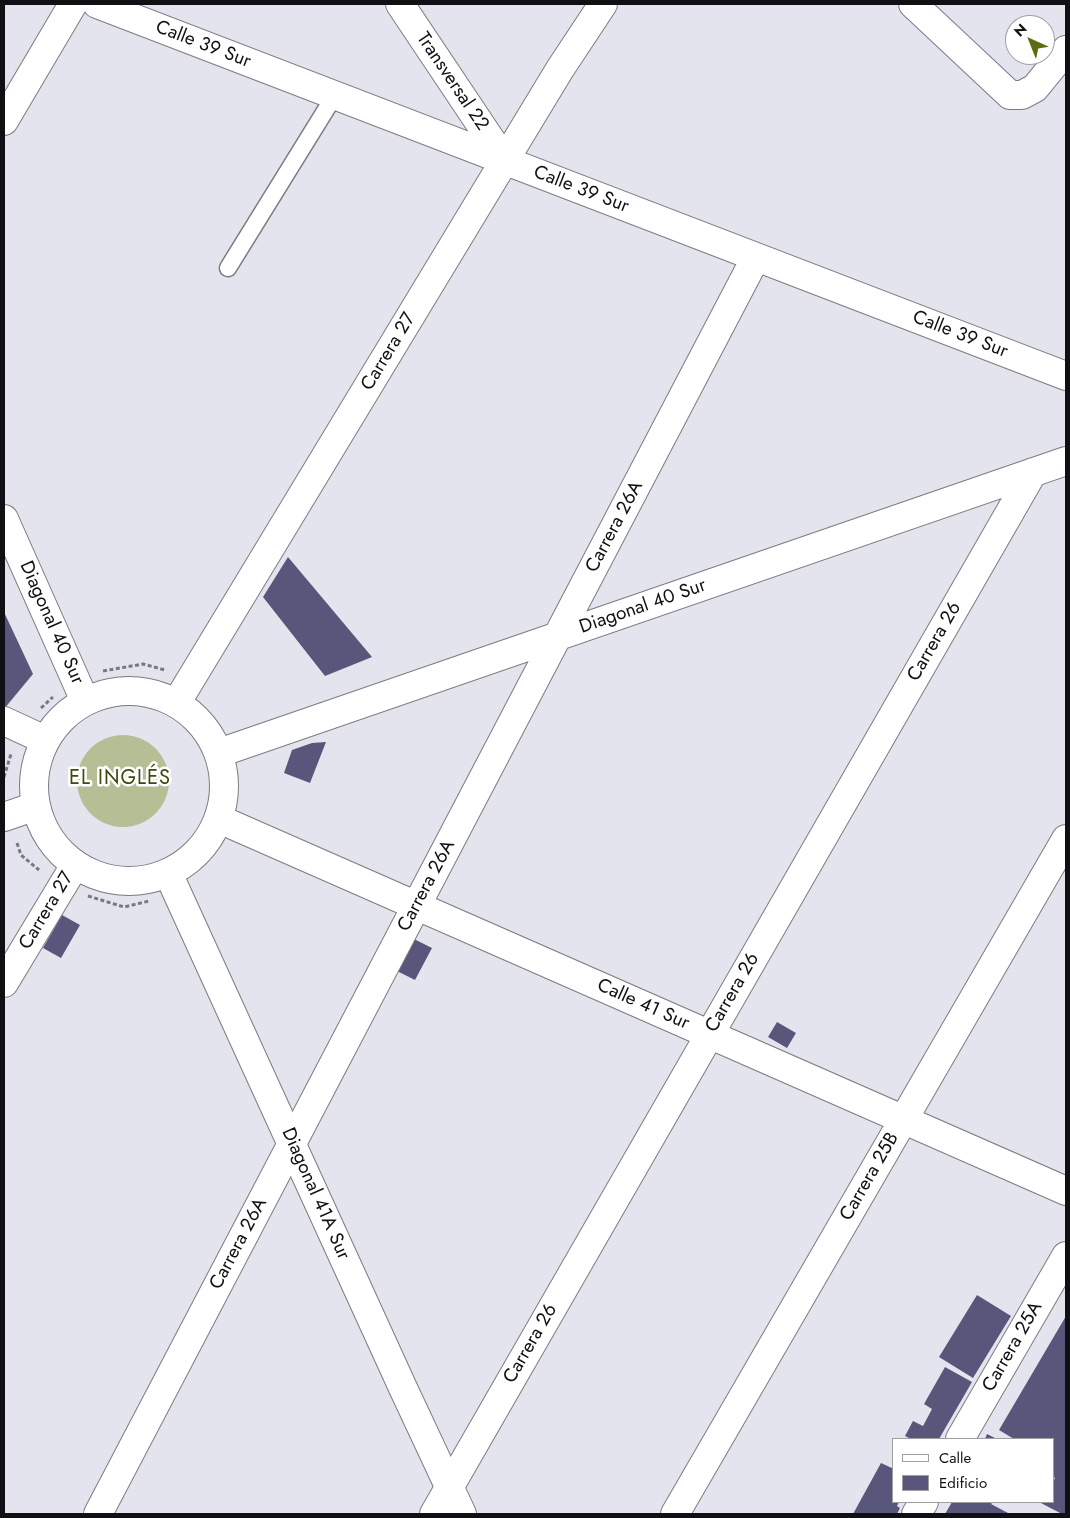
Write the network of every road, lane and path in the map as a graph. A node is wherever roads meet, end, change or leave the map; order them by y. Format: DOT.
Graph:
graph roads {
  1 [pos="73,4"];
  2 [pos="97,4"];
  3 [pos="400,4"];
  4 [pos="603,4"];
  5 [pos="929,9"];
  6 [pos="1066,50"];
  7 [pos="336,95"];
  8 [pos="4,121"];
  9 [pos="505,160"];
  10 [pos="756,257"];
  11 [pos="228,268"];
  12 [pos="1066,376"];
  13 [pos="1066,461"];
  14 [pos="1033,472"];
  15 [pos="4,519"];
  16 [pos="558,637"];
  17 [pos="85,701"];
  18 [pos="177,702"];
  19 [pos="4,721"];
  20 [pos="46,740"];
  21 [pos="220,753"];
  22 [pos="36,806"];
  23 [pos="4,817"];
  24 [pos="219,819"];
  25 [pos="1066,839"];
  26 [pos="75,865"];
  27 [pos="168,873"];
  28 [pos="417,906"];
  29 [pos="4,983"];
  30 [pos="709,1034"];
  31 [pos="903,1120"];
  32 [pos="292,1144"];
  33 [pos="1066,1191"];
  34 [pos="1066,1256"];
  35 [pos="961,1438"];
  36 [pos="450,1486"];
  37 [pos="923,1503"];
  38 [pos="98,1514"];
  39 [pos="434,1514"];
  40 [pos="462,1514"];
  41 [pos="675,1514"];
  42 [pos="916,1514"];
  1 -- 8 [label="street"];
  2 -- 7 [label="street, Calle 39 Sur"];
  3 -- 9 [label="street, Transversal 22"];
  4 -- 9 [label="street, Carrera 27"];
  5 -- 6 [label="street"];
  7 -- 9 [label="street, Calle 39 Sur"];
  7 -- 11 [label="lane"];
  9 -- 10 [label="street, Calle 39 Sur"];
  9 -- 18 [label="street, Carrera 27"];
  10 -- 12 [label="street, Calle 39 Sur"];
  10 -- 16 [label="street, Carrera 26A"];
  13 -- 14 [label="street, Diagonal 40 Sur"];
  14 -- 16 [label="street, Diagonal 40 Sur"];
  14 -- 30 [label="street, Carrera 26"];
  15 -- 17 [label="street, Diagonal 40 Sur"];
  16 -- 21 [label="street, Diagonal 40 Sur"];
  16 -- 28 [label="street, Carrera 26A"];
  17 -- 18 [label="street"];
  17 -- 20 [label="street"];
  18 -- 21 [label="street"];
  19 -- 20 [label="street"];
  20 -- 22 [label="street"];
  21 -- 24 [label="street"];
  22 -- 23 [label="street"];
  22 -- 26 [label="street"];
  24 -- 27 [label="street"];
  24 -- 28 [label="street, Calle 41 Sur"];
  25 -- 31 [label="street, Carrera 25B"];
  26 -- 27 [label="street"];
  26 -- 29 [label="street, Carrera 27"];
  27 -- 32 [label="street, Diagonal 41A Sur"];
  28 -- 30 [label="street, Calle 41 Sur"];
  28 -- 32 [label="street, Carrera 26A"];
  30 -- 31 [label="street, Calle 41 Sur"];
  30 -- 36 [label="street, Carrera 26"];
  31 -- 33 [label="street, Calle 41 Sur"];
  31 -- 41 [label="street, Carrera 25B"];
  32 -- 36 [label="street, Diagonal 41A Sur"];
  32 -- 38 [label="street, Carrera 26A"];
  34 -- 35 [label="street, Carrera 25A"];
  36 -- 39 [label="street, Carrera 26"];
  36 -- 40 [label="street, Diagonal 41A Sur"];
  37 -- 42 [label="street"];
}
